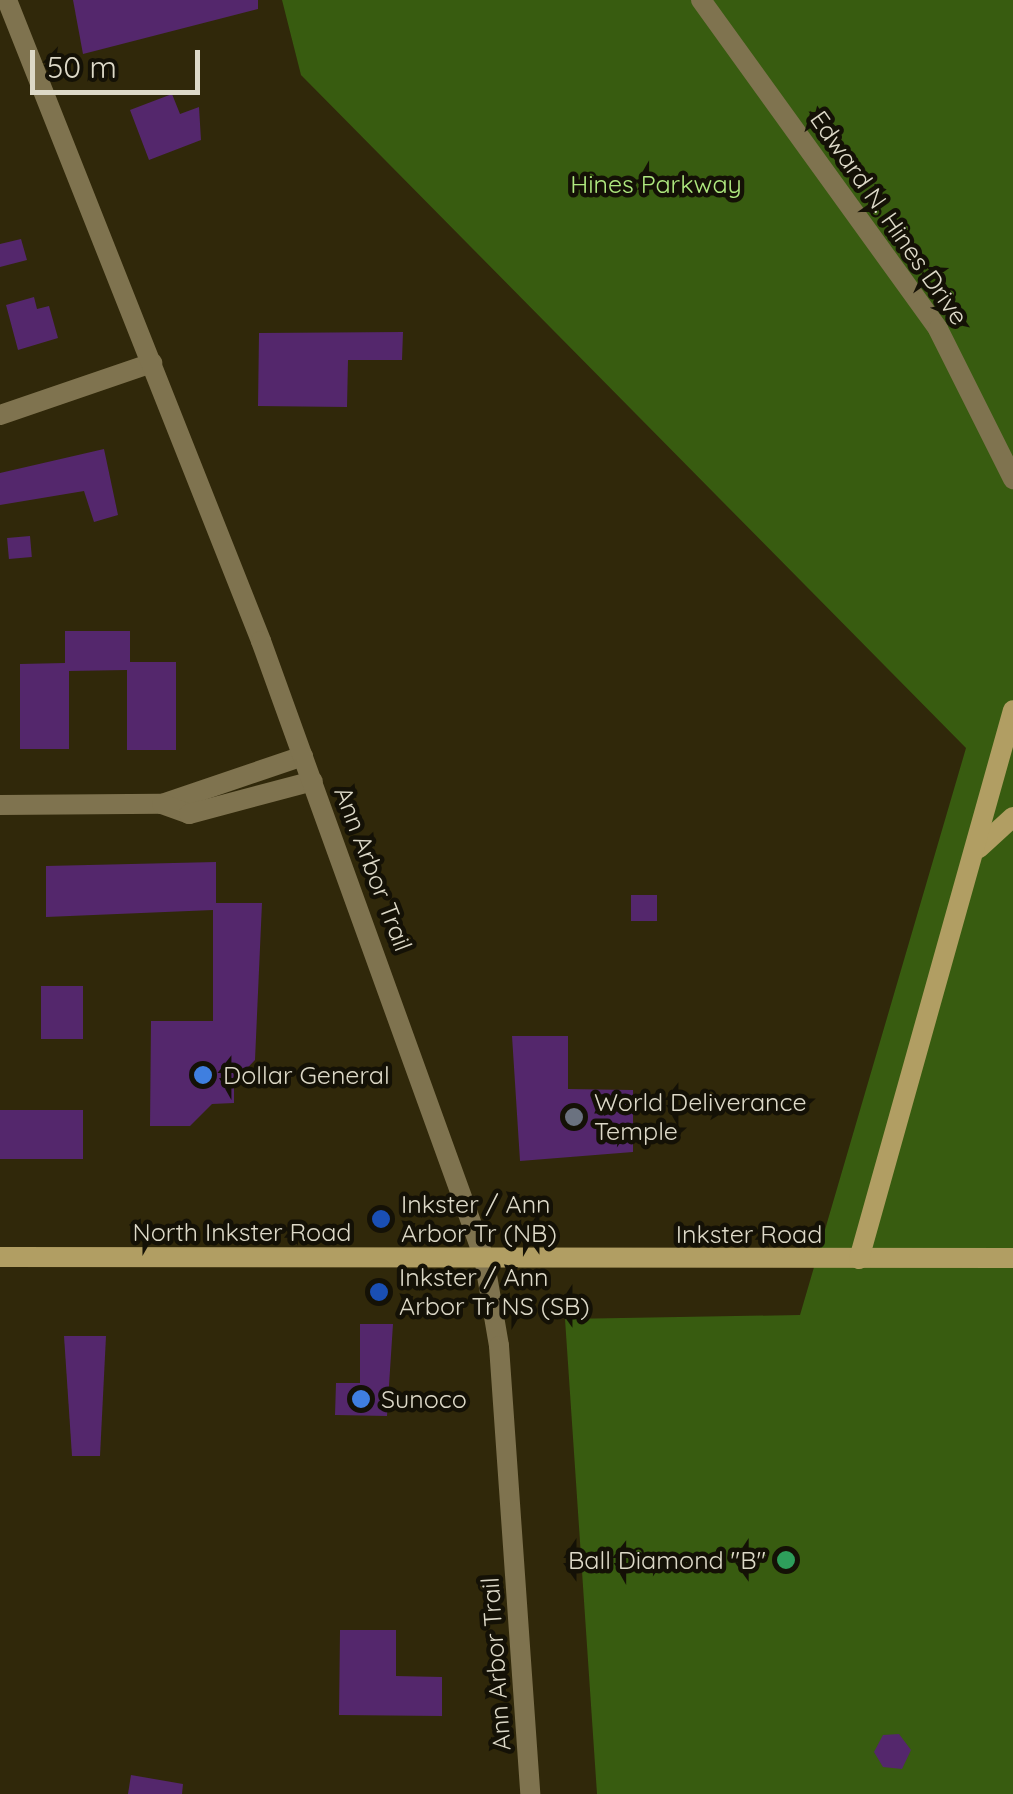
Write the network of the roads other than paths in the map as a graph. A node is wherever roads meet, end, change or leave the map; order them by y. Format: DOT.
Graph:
graph roads {
  1 [pos="7,0"];
  2 [pos="701,0"];
  3 [pos="152,363"];
  4 [pos="0,415"];
  5 [pos="1013,479"];
  6 [pos="1013,710"];
  7 [pos="304,756"];
  8 [pos="1013,772"];
  9 [pos="313,781"];
  10 [pos="989,794"];
  11 [pos="162,804"];
  12 [pos="0,805"];
  13 [pos="1013,817"];
  14 [pos="966,872"];
  15 [pos="0,1257"];
  16 [pos="484,1258"];
  17 [pos="1013,1258"];
  18 [pos="859,1260"];
  19 [pos="530,1794"];
  1 -- 3 [label="street, Ann Arbor Trail"];
  2 -- 5 [label="street, Edward N. Hines Drive"];
  3 -- 4 [label="street"];
  3 -- 7 [label="street, Ann Arbor Trail"];
  6 -- 10 [label="main road"];
  7 -- 9 [label="street, Ann Arbor Trail"];
  7 -- 11 [label="street"];
  8 -- 10 [label="main road"];
  9 -- 11 [label="street"];
  9 -- 16 [label="street, Ann Arbor Trail"];
  10 -- 14 [label="main road"];
  11 -- 12 [label="street"];
  13 -- 14 [label="main road"];
  14 -- 18 [label="main road"];
  15 -- 16 [label="main road, North Inkster Road"];
  16 -- 18 [label="main road, Inkster Road"];
  16 -- 19 [label="street, Ann Arbor Trail"];
  17 -- 18 [label="main road, Inkster Road"];
}
